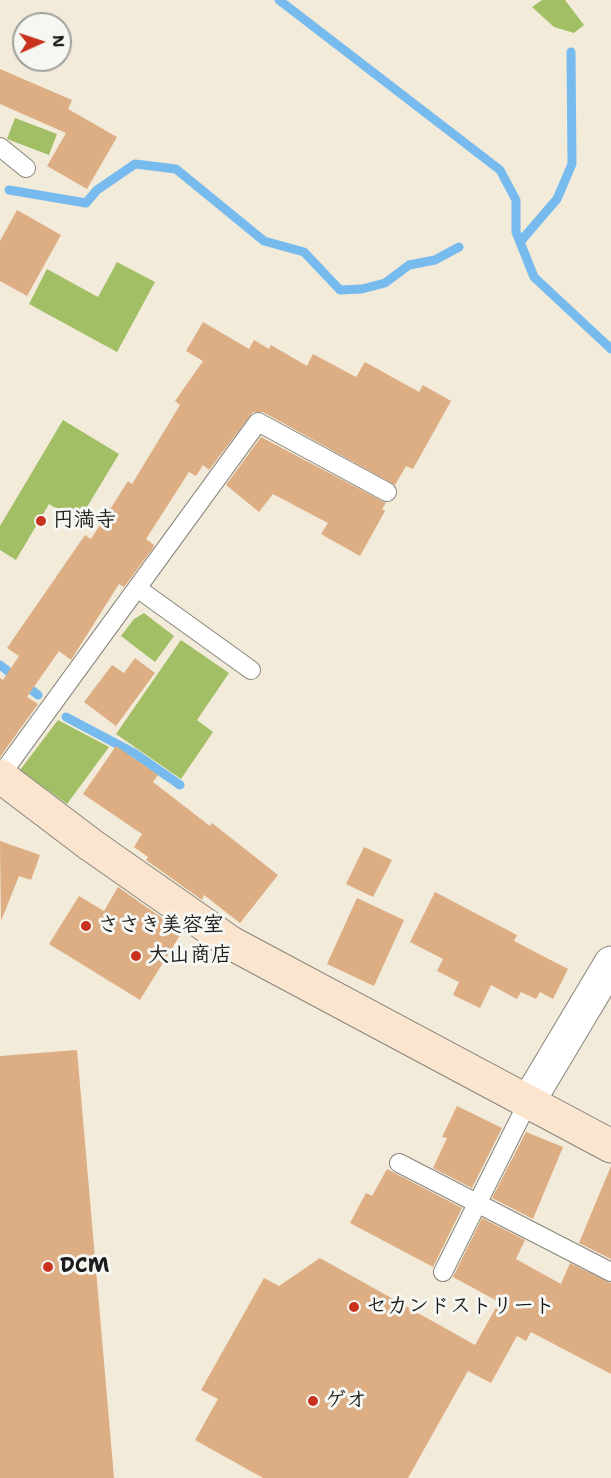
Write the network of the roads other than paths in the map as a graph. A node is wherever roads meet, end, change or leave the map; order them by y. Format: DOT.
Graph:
graph roads {
  1 [pos="0,147"];
  2 [pos="26,168"];
  3 [pos="387,492"];
  4 [pos="137,588"];
  5 [pos="251,670"];
  6 [pos="0,776"];
  7 [pos="611,963"];
  8 [pos="528,1102"];
  9 [pos="611,1146"];
  10 [pos="399,1163"];
  11 [pos="478,1202"];
  12 [pos="443,1272"];
  13 [pos="611,1272"];
  1 -- 2 [label="lane"];
  3 -- 4 [label="lane"];
  4 -- 5 [label="lane"];
  4 -- 6 [label="lane"];
  6 -- 8 [label="street"];
  7 -- 8 [label="street"];
  8 -- 9 [label="street"];
  8 -- 11 [label="lane"];
  10 -- 11 [label="lane"];
  11 -- 12 [label="lane"];
  11 -- 13 [label="lane"];
}
